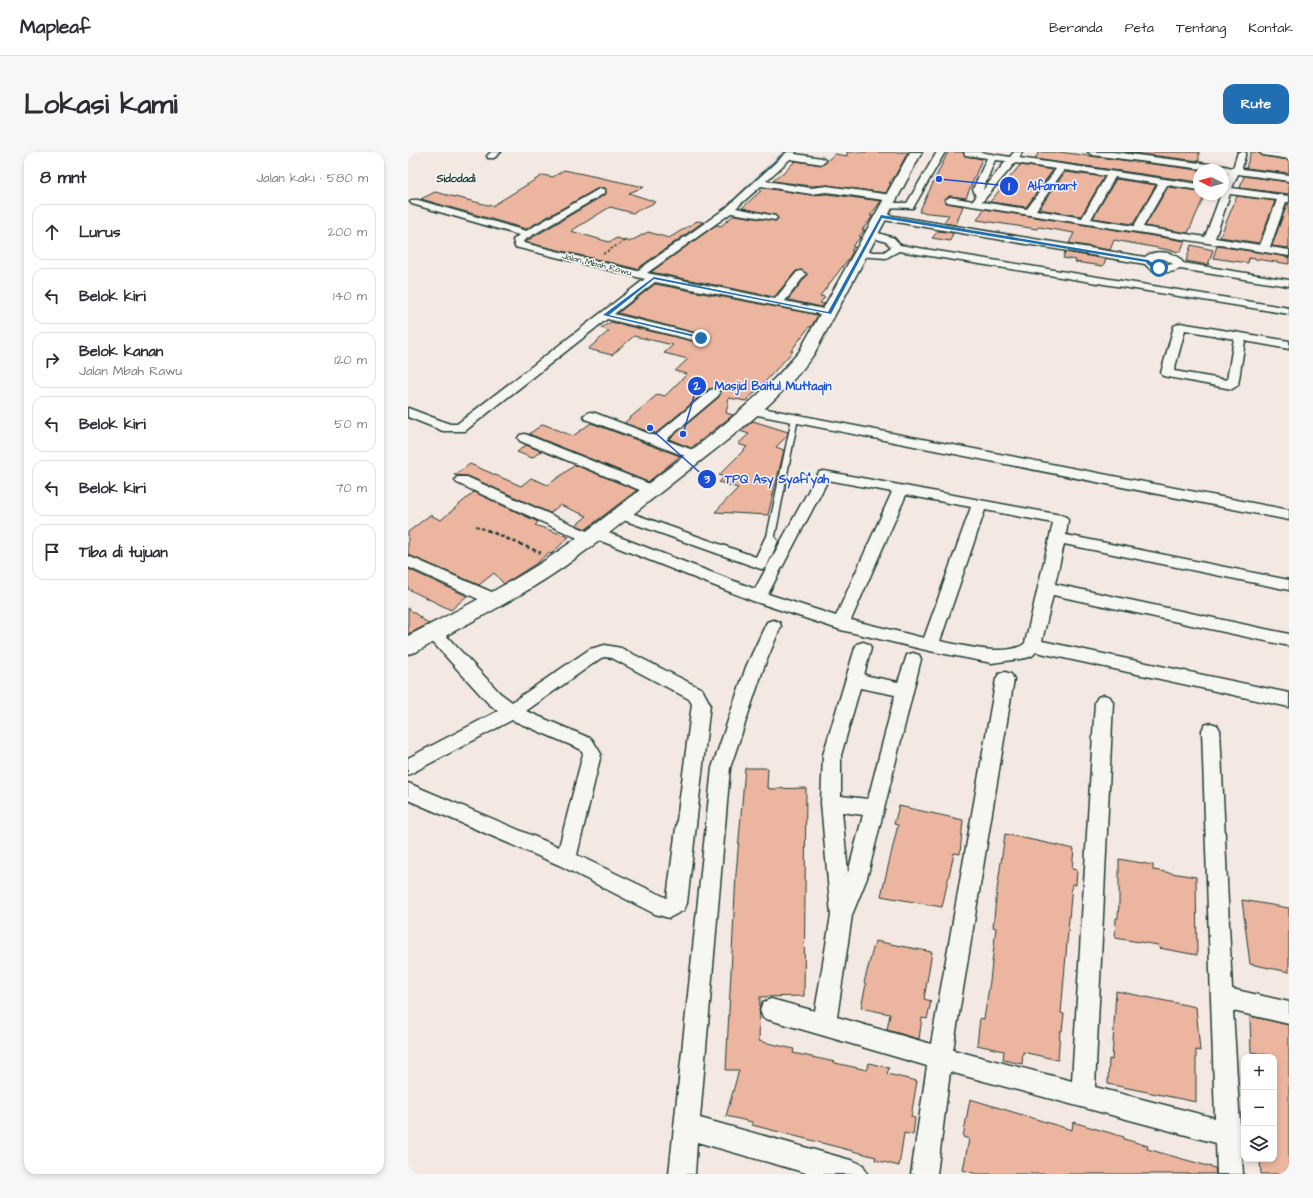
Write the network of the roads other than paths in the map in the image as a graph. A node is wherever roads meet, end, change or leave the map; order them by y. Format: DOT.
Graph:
graph roads {
  1 [pos="916,152"];
  2 [pos="940,152"];
  3 [pos="1032,152"];
  4 [pos="1092,152"];
  5 [pos="1242,152"];
  6 [pos="1263,152"];
  7 [pos="968,153"];
  8 [pos="790,154"];
  9 [pos="1125,154"];
  10 [pos="992,156"];
  11 [pos="1016,156"];
  12 [pos="1289,156"];
  13 [pos="822,161"];
  14 [pos="1024,161"];
  15 [pos="1062,167"];
  16 [pos="1230,168"];
  17 [pos="1112,174"];
  18 [pos="1289,175"];
  19 [pos="1289,178"];
  20 [pos="1164,182"];
  21 [pos="760,183"];
  22 [pos="1193,186"];
  23 [pos="602,191"];
  24 [pos="1229,191"];
  25 [pos="1286,199"];
  26 [pos="950,200"];
  27 [pos="1222,200"];
  28 [pos="977,201"];
  29 [pos="415,202"];
  30 [pos="886,207"];
  31 [pos="1209,207"];
  32 [pos="1220,209"];
  33 [pos="729,210"];
  34 [pos="1029,213"];
  35 [pos="772,218"];
  36 [pos="1084,222"];
  37 [pos="1202,226"];
  38 [pos="1137,229"];
  39 [pos="527,234"];
  40 [pos="872,234"];
  41 [pos="1196,238"];
  42 [pos="1209,240"];
  43 [pos="897,248"];
  44 [pos="1264,249"];
  45 [pos="1289,253"];
  46 [pos="861,254"];
  47 [pos="639,274"];
  48 [pos="802,274"];
  49 [pos="654,278"];
  50 [pos="1289,283"];
  51 [pos="777,304"];
  52 [pos="1289,311"];
  53 [pos="829,313"];
  54 [pos="608,316"];
  55 [pos="1240,336"];
  56 [pos="701,338"];
  57 [pos="1289,345"];
  58 [pos="714,393"];
  59 [pos="752,410"];
  60 [pos="408,412"];
  61 [pos="590,416"];
  62 [pos="795,418"];
  63 [pos="525,438"];
  64 [pos="658,441"];
  65 [pos="696,456"];
  66 [pos="462,480"];
  67 [pos="652,490"];
  68 [pos="901,490"];
  69 [pos="979,504"];
  70 [pos="620,514"];
  71 [pos="1289,515"];
  72 [pos="592,536"];
  73 [pos="1058,538"];
  74 [pos="770,541"];
  75 [pos="408,562"];
  76 [pos="1289,585"];
  77 [pos="1046,588"];
  78 [pos="759,597"];
  79 [pos="495,600"];
  80 [pos="841,624"];
  81 [pos="774,626"];
  82 [pos="439,639"];
  83 [pos="1289,640"];
  84 [pos="1033,645"];
  85 [pos="408,646"];
  86 [pos="930,646"];
  87 [pos="863,648"];
  88 [pos="913,659"];
  89 [pos="1005,679"];
  90 [pos="853,680"];
  91 [pos="905,690"];
  92 [pos="1289,700"];
  93 [pos="1104,702"];
  94 [pos="511,712"];
  95 [pos="1211,730"];
  96 [pos="408,767"];
  97 [pos="408,791"];
  98 [pos="831,803"];
  99 [pos="874,808"];
  100 [pos="566,859"];
  101 [pos="842,915"];
  102 [pos="1221,996"];
  103 [pos="771,1010"];
  104 [pos="1289,1012"];
  105 [pos="824,1025"];
  106 [pos="940,1058"];
  107 [pos="1083,1096"];
  108 [pos="686,1126"];
  109 [pos="1229,1134"];
  110 [pos="682,1174"];
  111 [pos="854,1174"];
  112 [pos="924,1174"];
  113 [pos="1230,1174"];
  1 -- 30 [label="street"];
  2 -- 30 [label="street"];
  3 -- 14 [label="street"];
  4 -- 9 [label="street"];
  5 -- 16 [label="street"];
  6 -- 12 [label="street"];
  7 -- 10 [label="street"];
  8 -- 13 [label="street"];
  8 -- 21 [label="street"];
  9 -- 16 [label="street"];
  10 -- 11 [label="street"];
  10 -- 28 [label="street"];
  11 -- 14 [label="street"];
  11 -- 28 [label="street"];
  14 -- 15 [label="street"];
  15 -- 17 [label="street"];
  15 -- 34 [label="street"];
  16 -- 18 [label="street"];
  16 -- 19 [label="street"];
  17 -- 20 [label="street"];
  17 -- 36 [label="street"];
  20 -- 22 [label="street"];
  20 -- 38 [label="street"];
  21 -- 30 [label="street"];
  21 -- 33 [label="street"];
  23 -- 39 [label="street"];
  24 -- 25 [label="street"];
  25 -- 44 [label="street"];
  26 -- 28 [label="street"];
  27 -- 32 [label="street"];
  28 -- 34 [label="street"];
  29 -- 39 [label="street"];
  30 -- 40 [label="street"];
  30 -- 50 [label="street"];
  31 -- 32 [label="street"];
  32 -- 42 [label="street"];
  33 -- 35 [label="street"];
  33 -- 47 [label="street"];
  34 -- 36 [label="street"];
  36 -- 38 [label="street"];
  37 -- 41 [label="street"];
  38 -- 41 [label="street"];
  39 -- 47 [label="street, Jalan Mbah Rawu"];
  40 -- 43 [label="street"];
  40 -- 46 [label="street"];
  41 -- 42 [label="street"];
  42 -- 44 [label="street"];
  43 -- 46 [label="street"];
  43 -- 52 [label="street"];
  44 -- 45 [label="street"];
  46 -- 53 [label="street"];
  47 -- 49 [label="street, Jalan Mbah Rawu"];
  48 -- 51 [label="street"];
  49 -- 51 [label="street, Jalan Mbah Rawu"];
  49 -- 54 [label="street"];
  51 -- 53 [label="street, Jalan Mbah Rawu"];
  53 -- 59 [label="street"];
  54 -- 56 [label="street"];
  54 -- 60 [label="street"];
  55 -- 55 [label="street"];
  55 -- 57 [label="street"];
  58 -- 64 [label="street"];
  59 -- 62 [label="street"];
  59 -- 65 [label="street"];
  61 -- 64 [label="street"];
  62 -- 71 [label="street"];
  62 -- 74 [label="lane"];
  63 -- 67 [label="street"];
  64 -- 65 [label="street"];
  65 -- 67 [label="street"];
  66 -- 72 [label="street"];
  67 -- 70 [label="street"];
  68 -- 69 [label="street"];
  68 -- 78 [label="street"];
  68 -- 80 [label="street"];
  69 -- 73 [label="street"];
  69 -- 86 [label="street"];
  70 -- 72 [label="street"];
  70 -- 74 [label="street"];
  72 -- 78 [label="street"];
  72 -- 79 [label="street"];
  73 -- 76 [label="street"];
  73 -- 77 [label="street"];
  75 -- 79 [label="street"];
  77 -- 83 [label="street"];
  77 -- 84 [label="street"];
  78 -- 80 [label="street"];
  79 -- 82 [label="street"];
  80 -- 86 [label="street"];
  81 -- 108 [label="street"];
  82 -- 85 [label="street"];
  82 -- 94 [label="street"];
  84 -- 86 [label="street"];
  84 -- 92 [label="street"];
  87 -- 90 [label="street"];
  88 -- 91 [label="street"];
  89 -- 106 [label="street"];
  90 -- 91 [label="street"];
  90 -- 98 [label="street"];
  91 -- 99 [label="street"];
  93 -- 107 [label="street"];
  94 -- 96 [label="street"];
  94 -- 100 [label="street"];
  94 -- 100 [label="street"];
  95 -- 102 [label="street"];
  97 -- 100 [label="street"];
  98 -- 99 [label="street"];
  98 -- 101 [label="street"];
  99 -- 101 [label="street"];
  101 -- 105 [label="street"];
  102 -- 104 [label="street"];
  102 -- 109 [label="street"];
  103 -- 105 [label="street"];
  105 -- 106 [label="street"];
  106 -- 107 [label="street"];
  106 -- 112 [label="street"];
  107 -- 109 [label="street"];
  108 -- 110 [label="street"];
  108 -- 111 [label="street"];
  109 -- 113 [label="street"];
}
